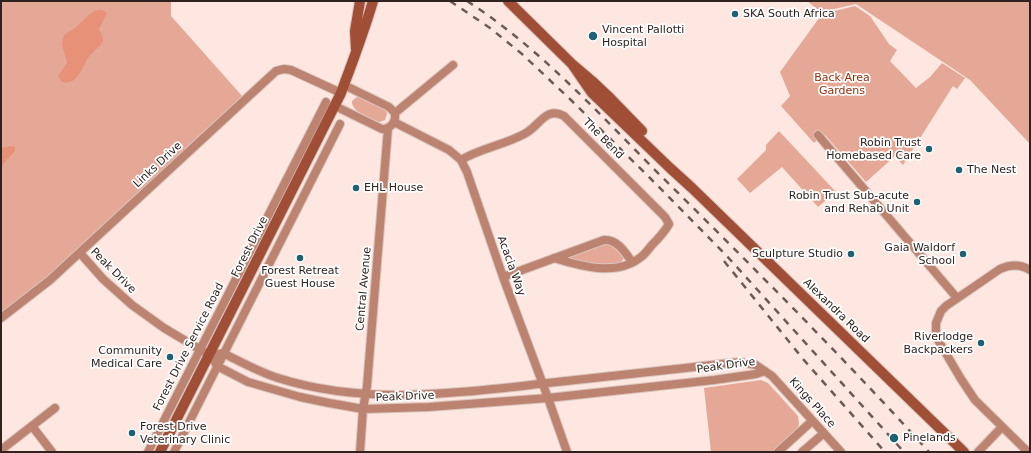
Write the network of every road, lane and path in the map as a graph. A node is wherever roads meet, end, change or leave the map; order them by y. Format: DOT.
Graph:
graph roads {
  1 [pos="360,1"];
  2 [pos="373,1"];
  3 [pos="508,1"];
  4 [pos="356,51"];
  5 [pos="453,65"];
  6 [pos="342,89"];
  7 [pos="330,104"];
  8 [pos="392,121"];
  9 [pos="340,124"];
  10 [pos="818,135"];
  11 [pos="460,160"];
  12 [pos="80,253"];
  13 [pos="554,258"];
  14 [pos="632,262"];
  15 [pos="1030,270"];
  16 [pos="503,277"];
  17 [pos="957,298"];
  18 [pos="1,318"];
  19 [pos="223,353"];
  20 [pos="207,354"];
  21 [pos="216,366"];
  22 [pos="765,371"];
  23 [pos="542,384"];
  24 [pos="366,394"];
  25 [pos="548,398"];
  26 [pos="55,408"];
  27 [pos="363,409"];
  28 [pos="812,421"];
  29 [pos="32,426"];
  30 [pos="1002,427"];
  31 [pos="824,432"];
  32 [pos="1,450"];
  33 [pos="52,452"];
  34 [pos="148,452"];
  35 [pos="160,452"];
  36 [pos="174,452"];
  37 [pos="360,452"];
  38 [pos="567,452"];
  39 [pos="778,452"];
  40 [pos="802,452"];
  41 [pos="842,452"];
  42 [pos="964,452"];
  43 [pos="978,452"];
  44 [pos="1028,452"];
  1 -- 4 [label="street, Forest Drive"];
  2 -- 4 [label="street, Forest Drive"];
  3 -- 42 [label="street, Alexandra Road"];
  4 -- 6 [label="street, Forest Drive"];
  5 -- 8 [label="street"];
  6 -- 7 [label="street, Forest Drive"];
  6 -- 8 [label="street, Links Drive"];
  6 -- 12 [label="street, Links Drive"];
  7 -- 8 [label="street"];
  7 -- 20 [label="street, Forest Drive"];
  8 -- 11 [label="street, Acacia Way"];
  8 -- 24 [label="street, Central Avenue"];
  9 -- 19 [label="street"];
  10 -- 17 [label="street"];
  11 -- 14 [label="street, The Bend"];
  11 -- 16 [label="street, Acacia Way"];
  12 -- 18 [label="street, Links Drive"];
  12 -- 20 [label="street, Peak Drive"];
  13 -- 14 [label="street, The Bend"];
  13 -- 14 [label="street"];
  13 -- 16 [label="street"];
  15 -- 17 [label="street"];
  16 -- 23 [label="street, Acacia Way"];
  17 -- 30 [label="street"];
  19 -- 20 [label="street"];
  19 -- 21 [label="street"];
  19 -- 24 [label="street, Peak Drive"];
  20 -- 21 [label="street"];
  20 -- 34 [label="street, Forest Drive Service Road"];
  20 -- 35 [label="street, Forest Drive"];
  21 -- 27 [label="street, Peak Drive"];
  21 -- 36 [label="street"];
  22 -- 23 [label="street, Peak Drive"];
  22 -- 25 [label="street, Peak Drive"];
  22 -- 28 [label="street, Kings Place"];
  23 -- 24 [label="street, Peak Drive"];
  23 -- 25 [label="street, Acacia Way"];
  24 -- 27 [label="street, Central Avenue"];
  25 -- 27 [label="street, Peak Drive"];
  25 -- 38 [label="street, Acacia Way"];
  26 -- 29 [label="street"];
  27 -- 37 [label="street, Central Avenue"];
  28 -- 31 [label="street, Kings Place"];
  28 -- 39 [label="street"];
  29 -- 32 [label="street"];
  29 -- 33 [label="street"];
  30 -- 43 [label="street"];
  30 -- 44 [label="street"];
  31 -- 40 [label="street"];
  31 -- 41 [label="street, Kings Place"];
}
